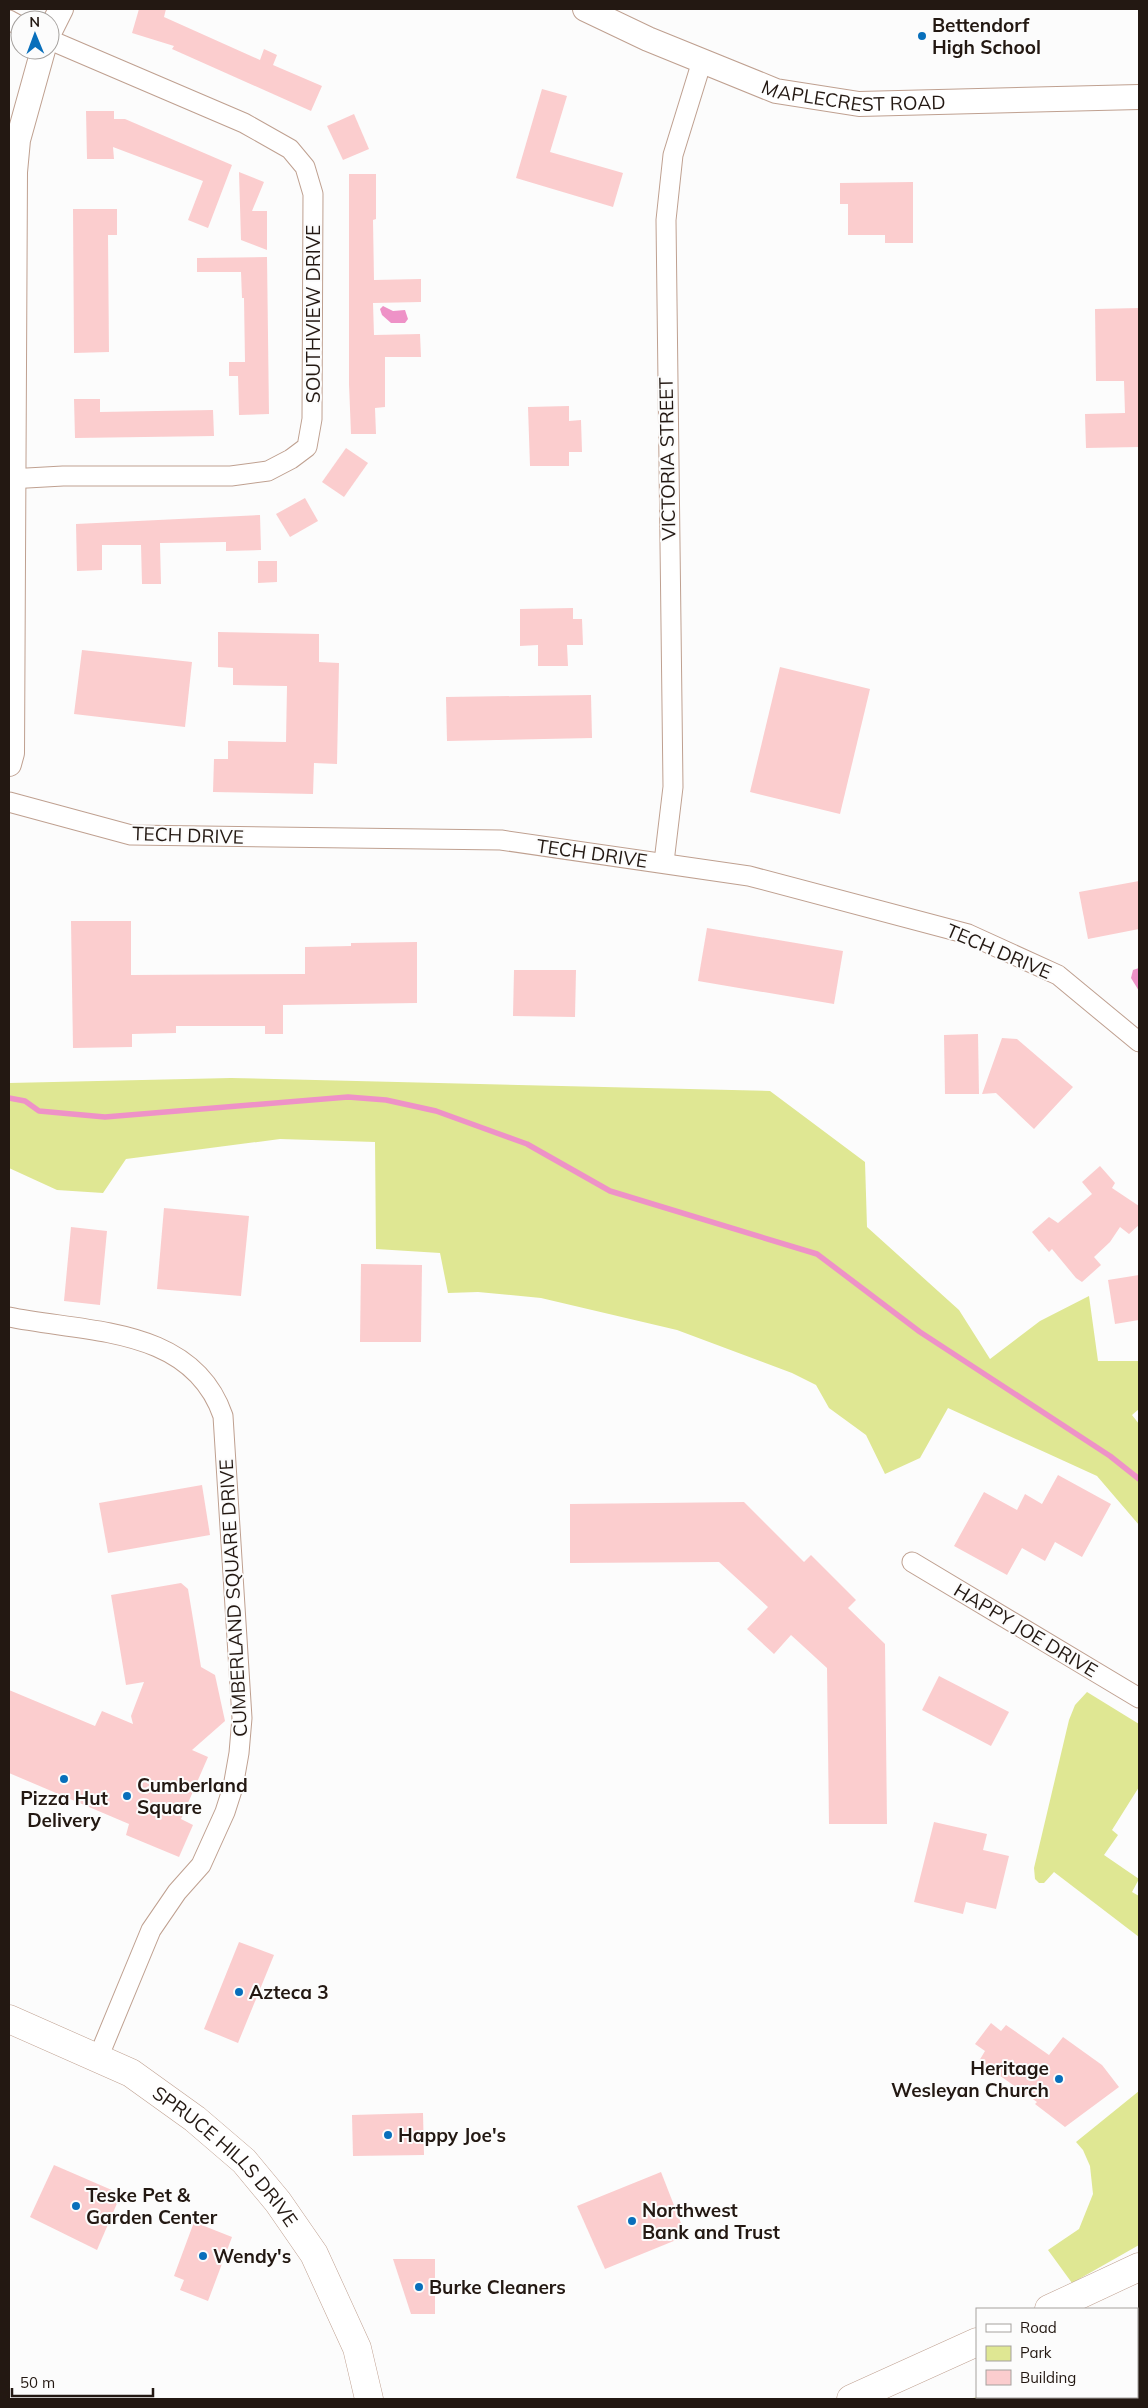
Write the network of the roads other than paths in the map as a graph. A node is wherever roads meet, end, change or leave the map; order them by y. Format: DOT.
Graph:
graph roads {
  1 [pos="585,9"];
  2 [pos="60,44"];
  3 [pos="40,60"];
  4 [pos="702,61"];
  5 [pos="1139,97"];
  6 [pos="11,478"];
  7 [pos="9,764"];
  8 [pos="9,802"];
  9 [pos="664,862"];
  10 [pos="1139,1042"];
  11 [pos="9,1317"];
  12 [pos="912,1562"];
  13 [pos="1139,1698"];
  14 [pos="9,2019"];
  15 [pos="98,2058"];
  16 [pos="1139,2267"];
  17 [pos="1051,2308"];
  18 [pos="976,2342"];
  19 [pos="369,2399"];
  20 [pos="851,2399"];
  1 -- 4 [label="street, MAPLECREST ROAD"];
  2 -- 6 [label="street, SOUTHVIEW DRIVE"];
  3 -- 6 [label="street"];
  4 -- 5 [label="street, MAPLECREST ROAD"];
  4 -- 9 [label="street, VICTORIA STREET"];
  6 -- 7 [label="street"];
  8 -- 9 [label="street, TECH DRIVE"];
  9 -- 10 [label="street, TECH DRIVE"];
  11 -- 15 [label="street, CUMBERLAND SQUARE DRIVE"];
  12 -- 13 [label="street, HAPPY JOE DRIVE"];
  14 -- 15 [label="main road, SPRUCE HILLS DRIVE"];
  15 -- 19 [label="main road, SPRUCE HILLS DRIVE"];
  16 -- 17 [label="main road"];
  18 -- 20 [label="main road"];
}
